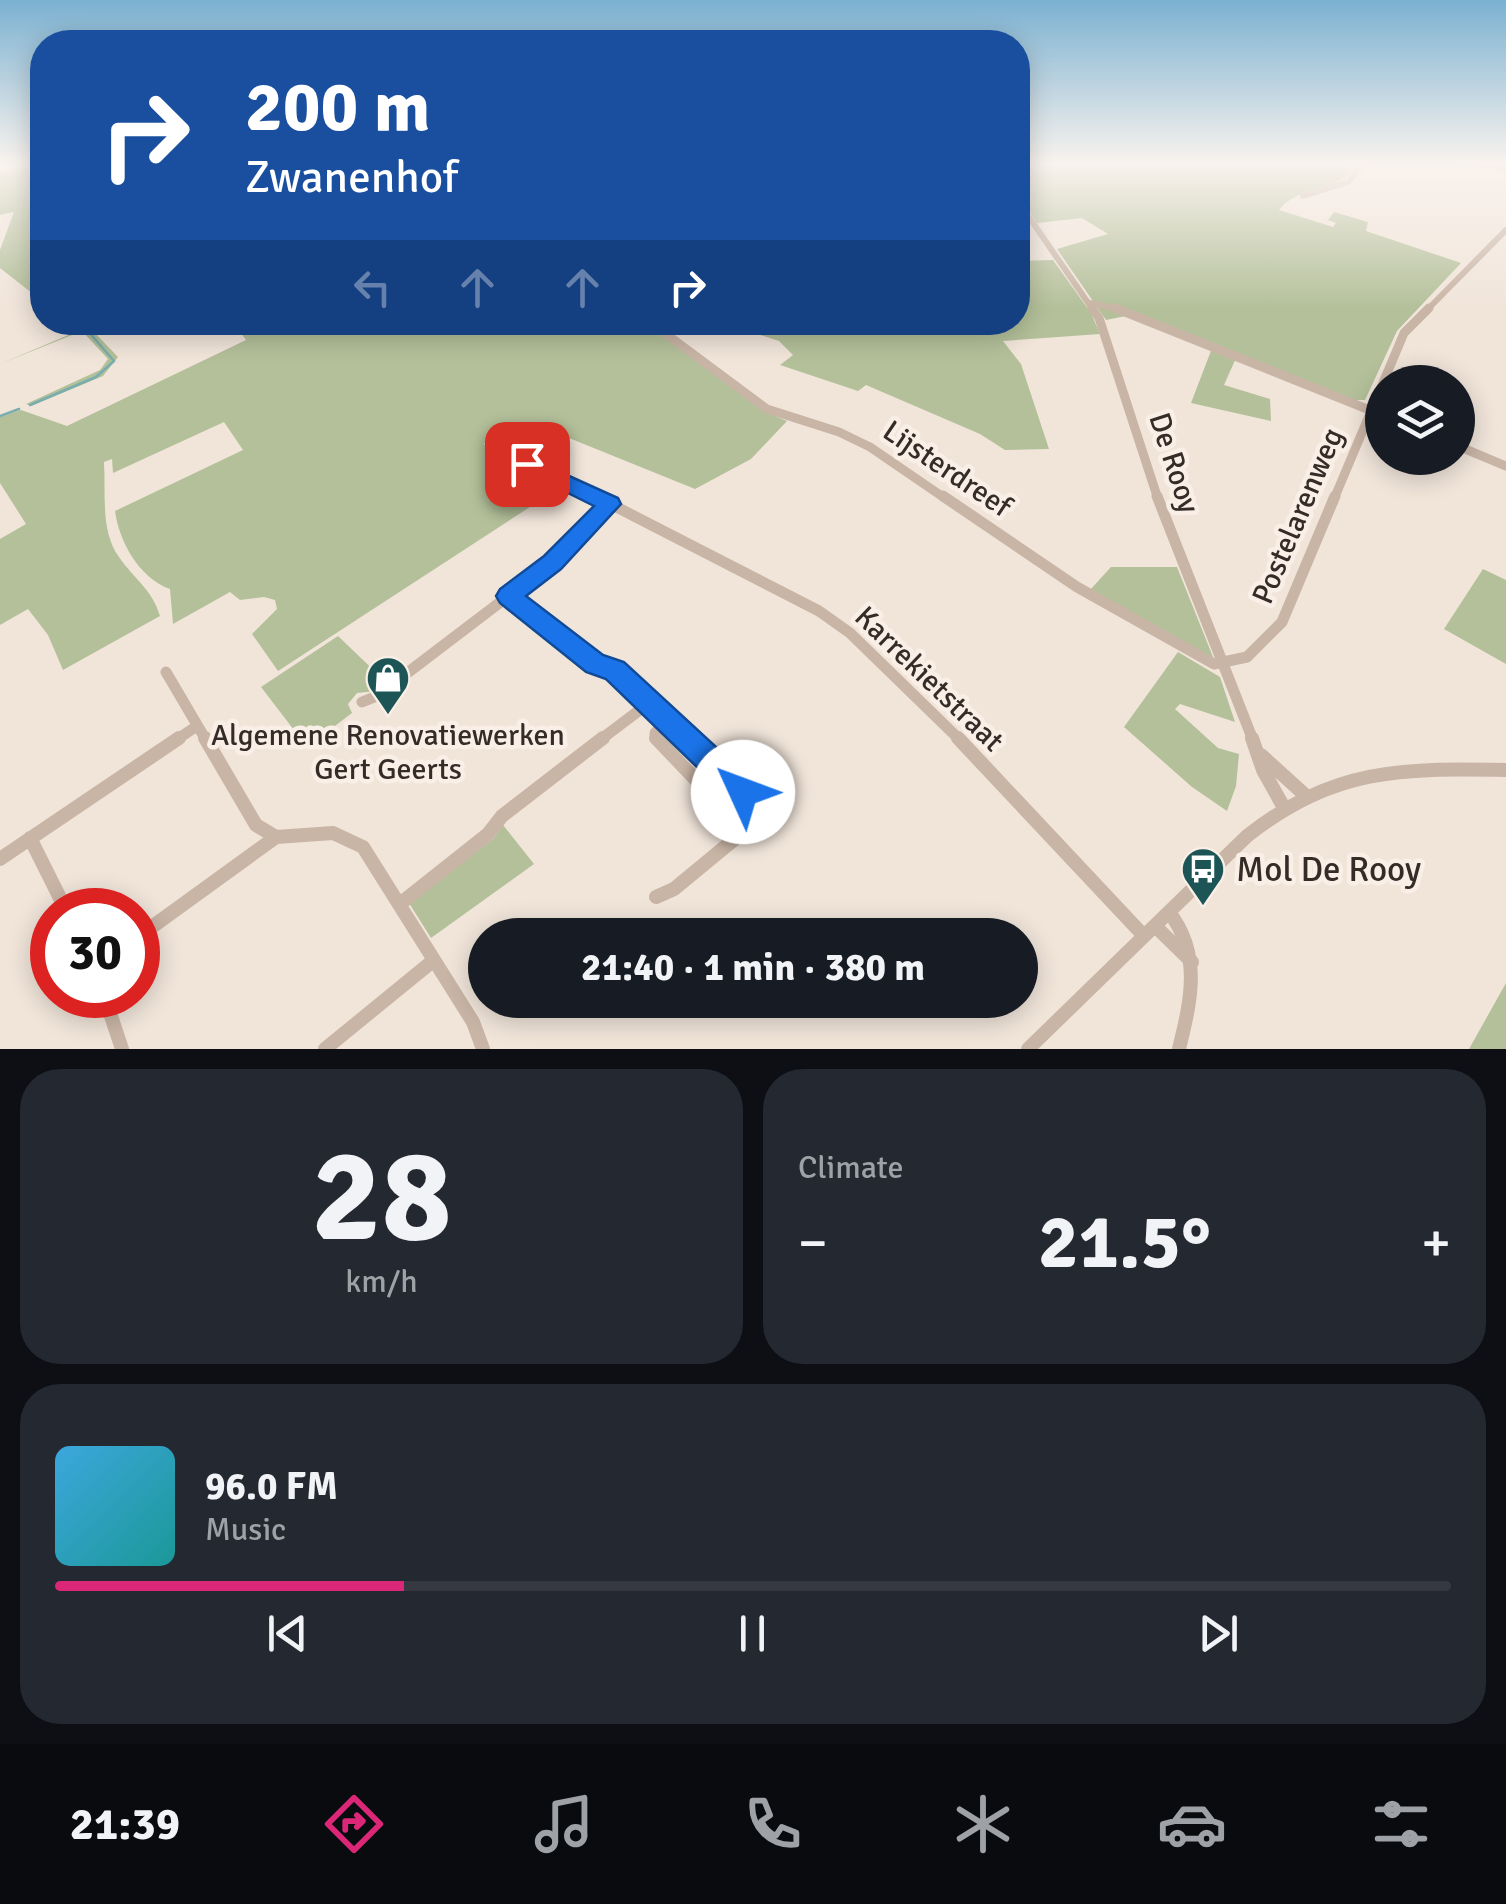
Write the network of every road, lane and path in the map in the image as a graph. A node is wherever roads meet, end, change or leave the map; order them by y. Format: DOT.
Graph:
graph roads {
  1 [pos="1030,218"];
  2 [pos="1506,230"];
  3 [pos="1091,303"];
  4 [pos="670,335"];
  5 [pos="1392,365"];
  6 [pos="1365,408"];
  7 [pos="1365,422"];
  8 [pos="1475,453"];
  9 [pos="527,464"];
  10 [pos="1506,466"];
  11 [pos="610,504"];
  12 [pos="508,596"];
  13 [pos="1225,662"];
  14 [pos="166,672"];
  15 [pos="362,702"];
  16 [pos="649,703"];
  17 [pos="667,720"];
  18 [pos="196,726"];
  19 [pos="1260,754"];
  20 [pos="1506,770"];
  21 [pos="743,792"];
  22 [pos="1304,794"];
  23 [pos="1283,806"];
  24 [pos="276,837"];
  25 [pos="30,838"];
  26 [pos="0,859"];
  27 [pos="55,888"];
  28 [pos="656,896"];
  29 [pos="400,903"];
  30 [pos="1169,912"];
  31 [pos="160,920"];
  32 [pos="1150,931"];
  33 [pos="434,960"];
  34 [pos="1192,962"];
  35 [pos="110,1018"];
  36 [pos="117,1047"];
  37 [pos="324,1049"];
  38 [pos="483,1049"];
  39 [pos="1028,1049"];
  40 [pos="1179,1049"];
  1 -- 3 [label="street, De Rooy"];
  2 -- 5 [label="street, Postelarenweg"];
  3 -- 6 [label="street"];
  3 -- 13 [label="street, De Rooy"];
  4 -- 13 [label="street, Lijsterdreef"];
  7 -- 13 [label="street, Postelarenweg"];
  8 -- 10 [label="street"];
  9 -- 11 [label="street, Karrekietstraat"];
  11 -- 12 [label="street"];
  11 -- 32 [label="street, Karrekietstraat"];
  12 -- 15 [label="street"];
  12 -- 16 [label="street"];
  13 -- 19 [label="street, De Rooy"];
  14 -- 18 [label="street"];
  16 -- 17 [label="street"];
  16 -- 29 [label="street"];
  17 -- 21 [label="street"];
  17 -- 21 [label="street"];
  18 -- 24 [label="street"];
  18 -- 25 [label="street"];
  19 -- 22 [label="street, De Rooy"];
  19 -- 23 [label="street, De Rooy"];
  20 -- 22 [label="street"];
  21 -- 28 [label="street"];
  22 -- 23 [label="street"];
  23 -- 30 [label="street"];
  24 -- 29 [label="street"];
  24 -- 31 [label="street"];
  25 -- 26 [label="street"];
  25 -- 27 [label="street"];
  29 -- 33 [label="street"];
  30 -- 32 [label="street"];
  30 -- 34 [label="street"];
  32 -- 34 [label="street, Karrekietstraat"];
  32 -- 39 [label="street"];
  33 -- 37 [label="street"];
  33 -- 38 [label="street"];
  34 -- 40 [label="street"];
  35 -- 36 [label="street"];
}
